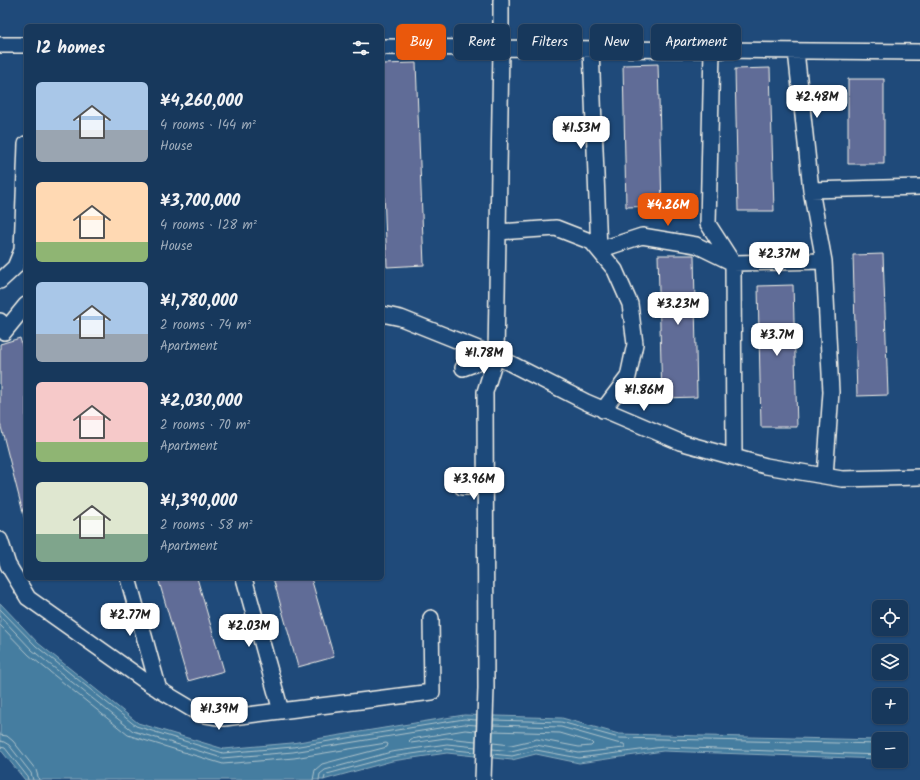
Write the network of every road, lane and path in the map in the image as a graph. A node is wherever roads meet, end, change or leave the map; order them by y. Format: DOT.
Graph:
graph roads {
  1 [pos="501,0"];
  2 [pos="501,24"];
  3 [pos="0,45"];
  4 [pos="24,45"];
  5 [pos="384,47"];
  6 [pos="454,48"];
  7 [pos="510,48"];
  8 [pos="590,49"];
  9 [pos="741,50"];
  10 [pos="796,51"];
  11 [pos="920,52"];
  12 [pos="501,60"];
  13 [pos="591,60"];
  14 [pos="712,60"];
  15 [pos="920,187"];
  16 [pos="811,190"];
  17 [pos="24,197"];
  18 [pos="498,232"];
  19 [pos="599,250"];
  20 [pos="824,261"];
  21 [pos="733,263"];
  22 [pos="0,281"];
  23 [pos="24,307"];
  24 [pos="384,314"];
  25 [pos="24,323"];
  26 [pos="1,329"];
  27 [pos="496,356"];
  28 [pos="463,368"];
  29 [pos="603,410"];
  30 [pos="734,457"];
  31 [pos="825,476"];
  32 [pos="920,477"];
  33 [pos="462,487"];
  34 [pos="485,487"];
  35 [pos="0,540"];
  36 [pos="129,580"];
  37 [pos="245,580"];
  38 [pos="431,618"];
  39 [pos="159,690"];
  40 [pos="281,711"];
  41 [pos="483,780"];
  1 -- 2 [label="street"];
  3 -- 4 [label="street"];
  5 -- 6 [label="street"];
  7 -- 8 [label="street"];
  9 -- 10 [label="street"];
  10 -- 11 [label="street"];
  10 -- 16 [label="street"];
  12 -- 18 [label="street"];
  13 -- 19 [label="street"];
  14 -- 21 [label="street"];
  15 -- 16 [label="street"];
  16 -- 20 [label="street"];
  17 -- 22 [label="street"];
  18 -- 19 [label="street"];
  18 -- 27 [label="street"];
  19 -- 21 [label="street"];
  19 -- 29 [label="street"];
  20 -- 21 [label="street"];
  20 -- 31 [label="street"];
  21 -- 30 [label="street"];
  23 -- 26 [label="street"];
  24 -- 27 [label="street"];
  25 -- 26 [label="street"];
  27 -- 28 [label="street"];
  27 -- 29 [label="street"];
  27 -- 34 [label="street"];
  29 -- 30 [label="street"];
  30 -- 31 [label="street"];
  31 -- 32 [label="street"];
  33 -- 34 [label="street"];
  34 -- 41 [label="street"];
  35 -- 39 [label="street"];
  36 -- 39 [label="street"];
  37 -- 40 [label="street"];
  38 -- 40 [label="street"];
  39 -- 40 [label="street"];
}
